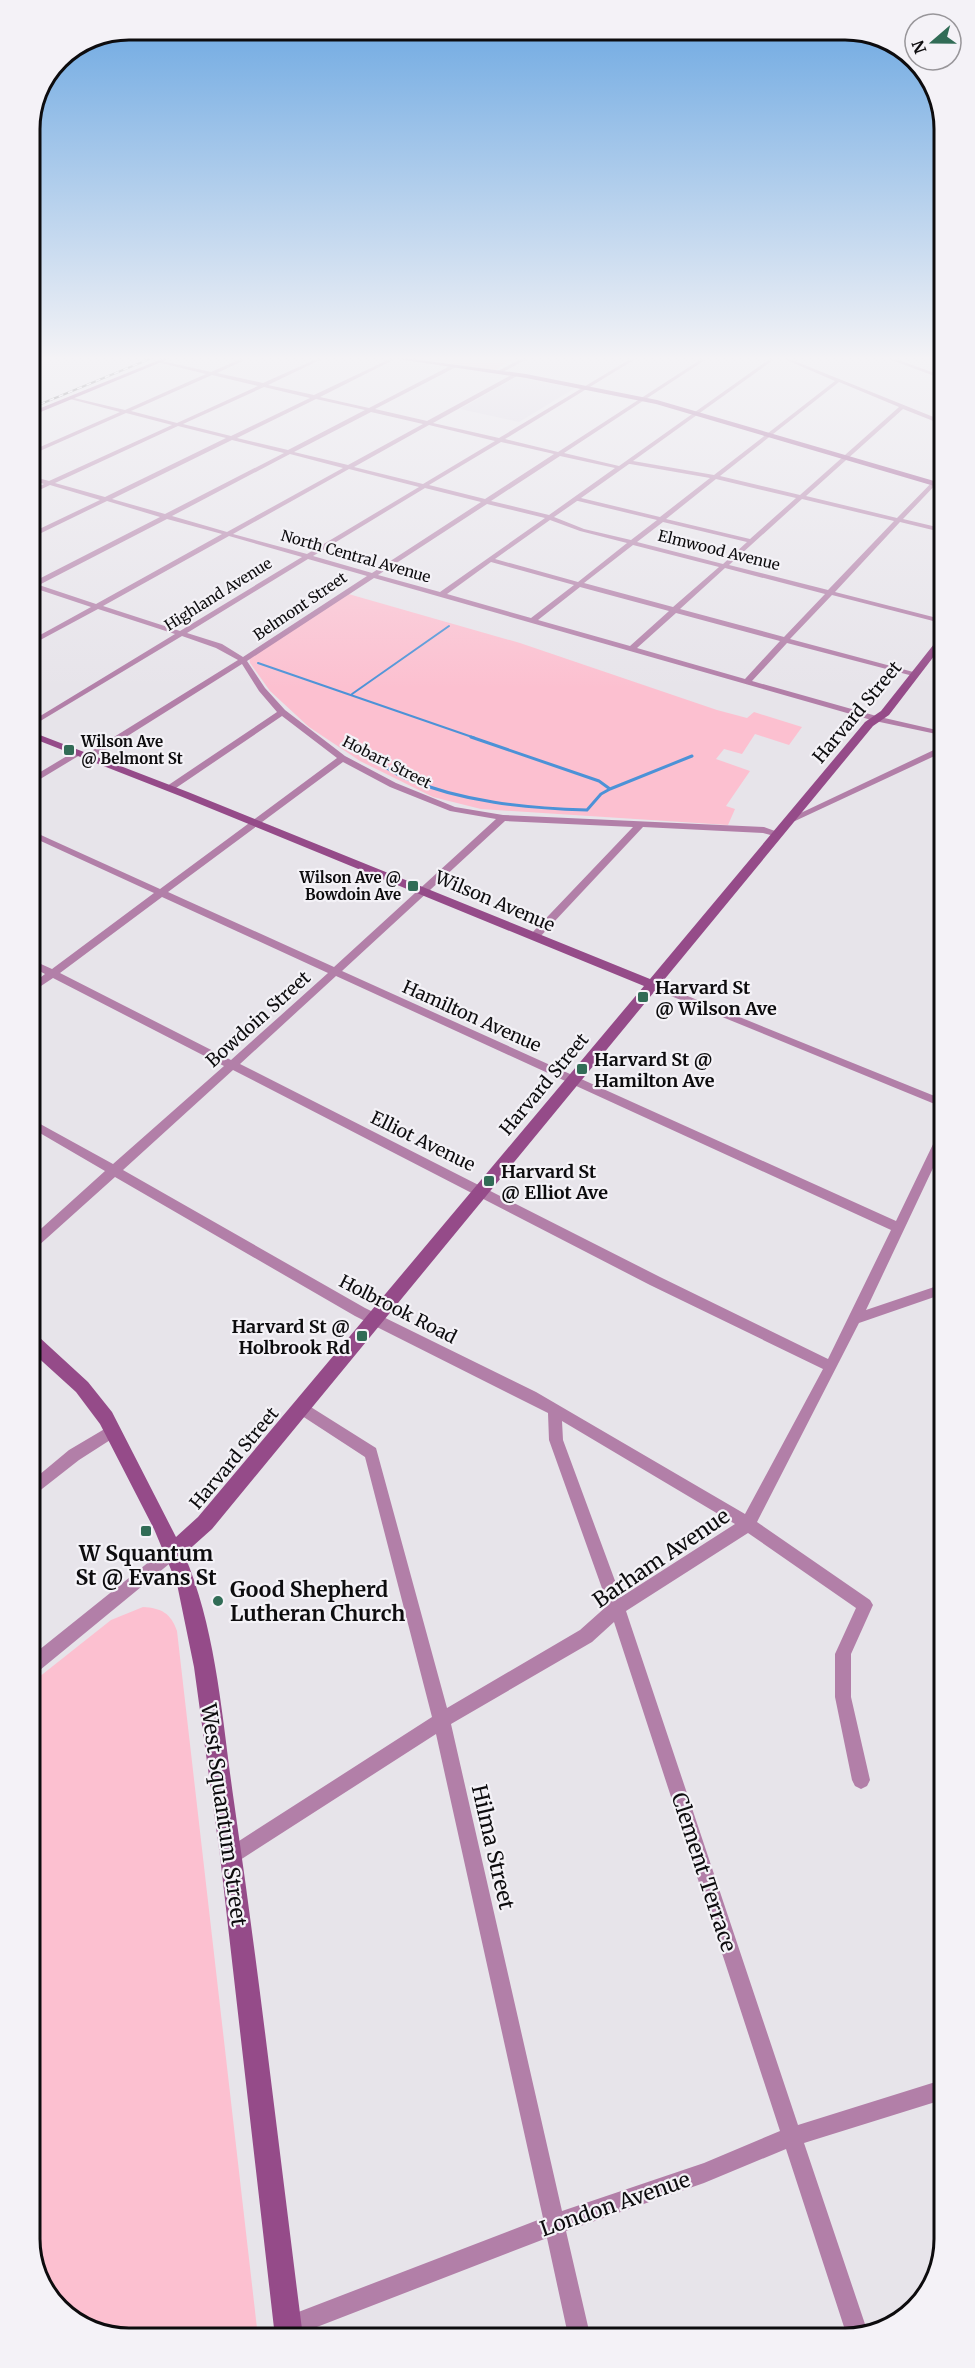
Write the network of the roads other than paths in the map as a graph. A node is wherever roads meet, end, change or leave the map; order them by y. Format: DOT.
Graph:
graph roads {
  1 [pos="621,468"];
  2 [pos="81,469"];
  3 [pos="169,469"];
  4 [pos="257,469"];
  5 [pos="344,469"];
  6 [pos="358,469"];
  7 [pos="450,469"];
  8 [pos="533,469"];
  9 [pos="667,469"];
  10 [pos="726,469"];
  11 [pos="832,469"];
  12 [pos="887,469"];
  13 [pos="715,477"];
  14 [pos="41,481"];
  15 [pos="50,483"];
  16 [pos="934,483"];
  17 [pos="423,485"];
  18 [pos="41,487"];
  19 [pos="934,487"];
  20 [pos="800,497"];
  21 [pos="107,499"];
  22 [pos="578,499"];
  23 [pos="484,501"];
  24 [pos="166,516"];
  25 [pos="548,517"];
  26 [pos="662,519"];
  27 [pos="898,520"];
  28 [pos="934,528"];
  29 [pos="41,531"];
  30 [pos="228,534"];
  31 [pos="751,541"];
  32 [pos="631,542"];
  33 [pos="306,556"];
  34 [pos="490,560"];
  35 [pos="724,565"];
  36 [pos="372,575"];
  37 [pos="41,581"];
  38 [pos="578,585"];
  39 [pos="41,589"];
  40 [pos="829,592"];
  41 [pos="441,595"];
  42 [pos="97,607"];
  43 [pos="674,610"];
  44 [pos="934,619"];
  45 [pos="532,621"];
  46 [pos="180,633"];
  47 [pos="41,638"];
  48 [pos="785,640"];
  49 [pos="631,649"];
  50 [pos="934,650"];
  51 [pos="243,660"];
  52 [pos="914,675"];
  53 [pos="746,682"];
  54 [pos="282,712"];
  55 [pos="41,719"];
  56 [pos="878,719"];
  57 [pos="934,731"];
  58 [pos="41,738"];
  59 [pos="934,753"];
  60 [pos="83,755"];
  61 [pos="342,758"];
  62 [pos="41,777"];
  63 [pos="170,788"];
  64 [pos="503,818"];
  65 [pos="792,819"];
  66 [pos="255,822"];
  67 [pos="641,824"];
  68 [pos="778,834"];
  69 [pos="41,838"];
  70 [pos="424,891"];
  71 [pos="162,893"];
  72 [pos="534,937"];
  73 [pos="41,967"];
  74 [pos="335,972"];
  75 [pos="53,973"];
  76 [pos="41,982"];
  77 [pos="653,985"];
  78 [pos="232,1064"];
  79 [pos="573,1079"];
  80 [pos="934,1100"];
  81 [pos="41,1128"];
  82 [pos="934,1155"];
  83 [pos="114,1172"];
  84 [pos="481,1190"];
  85 [pos="899,1228"];
  86 [pos="40,1237"];
  87 [pos="934,1292"];
  88 [pos="855,1319"];
  89 [pos="375,1320"];
  90 [pos="40,1348"];
  91 [pos="831,1367"];
  92 [pos="301,1408"];
  93 [pos="555,1411"];
  94 [pos="113,1430"];
  95 [pos="40,1483"];
  96 [pos="748,1524"];
  97 [pos="175,1550"];
  98 [pos="617,1608"];
  99 [pos="40,1659"];
  100 [pos="441,1721"];
  101 [pos="861,1780"];
  102 [pos="231,1856"];
  103 [pos="934,2092"];
  104 [pos="790,2137"];
  105 [pos="555,2224"];
  106 [pos="288,2327"];
  107 [pos="301,2327"];
  108 [pos="855,2327"];
  109 [pos="577,2328"];
  1 -- 22 [label="street, North Central Avenue"];
  2 -- 15 [label="street"];
  3 -- 21 [label="street"];
  4 -- 24 [label="street"];
  5 -- 30 [label="street"];
  6 -- 17 [label="street, Elmwood Avenue"];
  7 -- 17 [label="street, Highland Avenue"];
  8 -- 23 [label="street, Belmont Street"];
  9 -- 13 [label="street"];
  10 -- 13 [label="street"];
  11 -- 20 [label="street"];
  12 -- 16 [label="street"];
  13 -- 20 [label="street"];
  13 -- 26 [label="street"];
  14 -- 15 [label="street, North Central Avenue"];
  15 -- 18 [label="street"];
  15 -- 21 [label="street, North Central Avenue"];
  17 -- 23 [label="street, Elmwood Avenue"];
  17 -- 33 [label="street, Highland Avenue"];
  19 -- 27 [label="street"];
  20 -- 27 [label="street"];
  20 -- 31 [label="street"];
  21 -- 24 [label="street, North Central Avenue"];
  21 -- 29 [label="street"];
  22 -- 25 [label="street, North Central Avenue"];
  22 -- 26 [label="street"];
  23 -- 25 [label="street, Elmwood Avenue"];
  23 -- 36 [label="street, Belmont Street"];
  24 -- 30 [label="street, North Central Avenue"];
  24 -- 37 [label="street"];
  25 -- 32 [label="street, Elmwood Avenue"];
  25 -- 34 [label="street, North Central Avenue"];
  26 -- 31 [label="street"];
  26 -- 32 [label="street"];
  27 -- 28 [label="street"];
  27 -- 40 [label="street"];
  30 -- 33 [label="street, North Central Avenue"];
  30 -- 42 [label="street"];
  31 -- 35 [label="street"];
  32 -- 35 [label="street, Elmwood Avenue"];
  32 -- 38 [label="street"];
  33 -- 36 [label="street, North Central Avenue"];
  33 -- 46 [label="street, Highland Avenue"];
  34 -- 38 [label="street"];
  34 -- 41 [label="street, North Central Avenue"];
  35 -- 40 [label="street, Elmwood Avenue"];
  35 -- 43 [label="street"];
  36 -- 41 [label="street, North Central Avenue"];
  36 -- 51 [label="street, Belmont Street"];
  38 -- 43 [label="street"];
  38 -- 45 [label="street"];
  39 -- 42 [label="street, Hobart Street"];
  40 -- 44 [label="street, Elmwood Avenue"];
  40 -- 48 [label="street"];
  41 -- 45 [label="street"];
  42 -- 46 [label="street, Hobart Street"];
  42 -- 47 [label="street"];
  43 -- 48 [label="street"];
  43 -- 49 [label="street"];
  45 -- 49 [label="street"];
  46 -- 51 [label="street, Hobart Street"];
  46 -- 55 [label="street, Highland Avenue"];
  48 -- 52 [label="street"];
  48 -- 53 [label="street"];
  49 -- 53 [label="street"];
  50 -- 52 [label="street, Harvard Street"];
  51 -- 54 [label="street, Hobart Street"];
  51 -- 60 [label="street, Belmont Street"];
  52 -- 56 [label="street, Harvard Street"];
  53 -- 56 [label="street"];
  54 -- 61 [label="street, Hobart Street"];
  54 -- 63 [label="street"];
  56 -- 57 [label="street"];
  56 -- 65 [label="street, Harvard Street"];
  58 -- 60 [label="street, Wilson Avenue"];
  59 -- 65 [label="street"];
  60 -- 62 [label="street, Belmont Street"];
  60 -- 63 [label="street, Wilson Avenue"];
  61 -- 64 [label="street, Hobart Street"];
  61 -- 66 [label="street"];
  63 -- 66 [label="street, Wilson Avenue"];
  64 -- 67 [label="street, Hobart Street"];
  64 -- 70 [label="street, Bowdoin Street"];
  65 -- 68 [label="street, Harvard Street"];
  66 -- 70 [label="street, Wilson Avenue"];
  66 -- 71 [label="street"];
  67 -- 68 [label="street, Hobart Street"];
  67 -- 72 [label="street"];
  68 -- 77 [label="street, Harvard Street"];
  69 -- 71 [label="street, Hamilton Avenue"];
  70 -- 72 [label="street, Wilson Avenue"];
  70 -- 74 [label="street, Bowdoin Street"];
  71 -- 74 [label="street, Hamilton Avenue"];
  71 -- 75 [label="street"];
  72 -- 77 [label="street, Wilson Avenue"];
  73 -- 75 [label="street, Elliot Avenue"];
  74 -- 78 [label="street, Bowdoin Street"];
  74 -- 79 [label="street, Hamilton Avenue"];
  75 -- 76 [label="street"];
  75 -- 78 [label="street, Elliot Avenue"];
  77 -- 79 [label="street, Harvard Street"];
  77 -- 80 [label="street, Wilson Avenue"];
  78 -- 83 [label="street, Bowdoin Street"];
  78 -- 84 [label="street, Elliot Avenue"];
  79 -- 84 [label="street, Harvard Street"];
  79 -- 85 [label="street, Hamilton Avenue"];
  81 -- 83 [label="street, Holbrook Road"];
  82 -- 85 [label="street, Barham Avenue"];
  83 -- 86 [label="street, Bowdoin Street"];
  83 -- 89 [label="street, Holbrook Road"];
  84 -- 89 [label="street, Harvard Street"];
  84 -- 91 [label="street, Elliot Avenue"];
  85 -- 88 [label="street, Barham Avenue"];
  87 -- 88 [label="street"];
  88 -- 91 [label="street, Barham Avenue"];
  89 -- 92 [label="street, Harvard Street"];
  89 -- 93 [label="street, Holbrook Road"];
  90 -- 94 [label="street, West Squantum Street"];
  91 -- 96 [label="street, Barham Avenue"];
  92 -- 97 [label="street, Harvard Street"];
  92 -- 100 [label="street, Hilma Street"];
  93 -- 96 [label="street, Holbrook Road"];
  93 -- 98 [label="street, Clement Terrace"];
  94 -- 95 [label="street"];
  94 -- 97 [label="street, West Squantum Street"];
  96 -- 98 [label="street, Barham Avenue"];
  96 -- 101 [label="street, Holbrook Road"];
  97 -- 99 [label="street"];
  97 -- 102 [label="street, West Squantum Street"];
  98 -- 100 [label="street, Barham Avenue"];
  98 -- 104 [label="street, Clement Terrace"];
  100 -- 102 [label="street, Barham Avenue"];
  100 -- 105 [label="street, Hilma Street"];
  102 -- 106 [label="street, West Squantum Street"];
  103 -- 104 [label="street, London Avenue"];
  104 -- 105 [label="street, London Avenue"];
  104 -- 108 [label="street, Clement Terrace"];
  105 -- 107 [label="street, London Avenue"];
  105 -- 109 [label="street, Hilma Street"];
}
